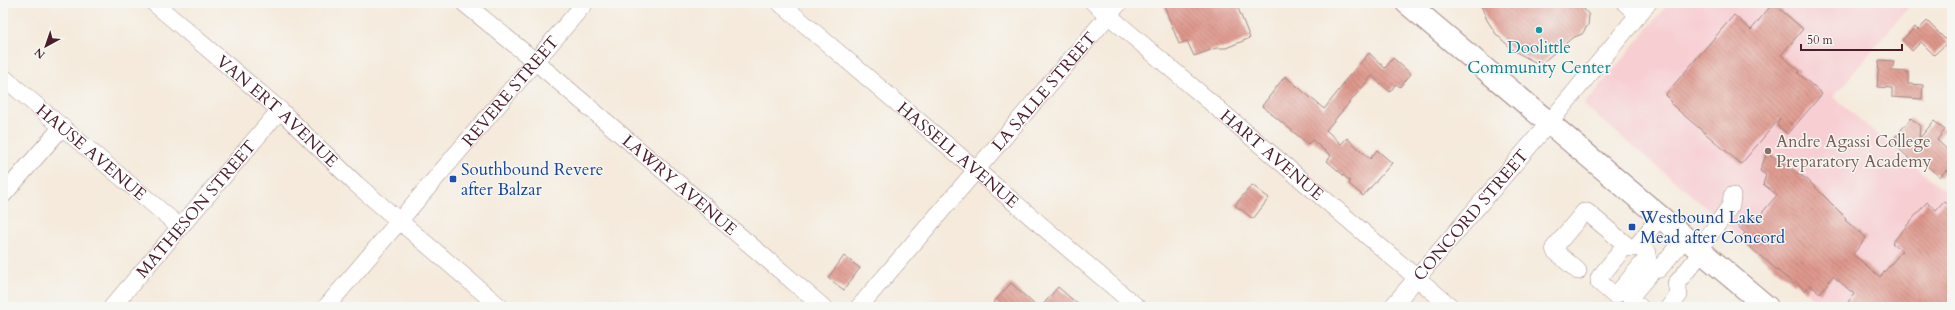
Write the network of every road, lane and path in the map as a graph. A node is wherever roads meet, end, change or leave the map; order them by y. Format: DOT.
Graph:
graph roads {
  1 [pos="154,3"];
  2 [pos="464,3"];
  3 [pos="585,3"];
  4 [pos="780,3"];
  5 [pos="1094,3"];
  6 [pos="1407,3"];
  7 [pos="1625,3"];
  8 [pos="1113,9"];
  9 [pos="1643,9"];
  10 [pos="536,62"];
  11 [pos="3,77"];
  12 [pos="280,110"];
  13 [pos="1549,123"];
  14 [pos="62,127"];
  15 [pos="976,170"];
  16 [pos="3,195"];
  17 [pos="1732,196"];
  18 [pos="1660,217"];
  19 [pos="400,221"];
  20 [pos="180,227"];
  21 [pos="1695,247"];
  22 [pos="1578,271"];
  23 [pos="1417,278"];
  24 [pos="112,307"];
  25 [pos="326,307"];
  26 [pos="500,307"];
  27 [pos="823,307"];
  28 [pos="859,307"];
  29 [pos="1137,307"];
  30 [pos="1392,307"];
  31 [pos="1451,307"];
  32 [pos="1640,307"];
  33 [pos="1669,307"];
  34 [pos="1767,307"];
  1 -- 12 [label="street, VAN ERT AVENUE"];
  2 -- 10 [label="street, LAWRY AVENUE"];
  3 -- 10 [label="street, REVERE STREET"];
  4 -- 15 [label="street, HASSELL AVENUE"];
  5 -- 8 [label="street, HART AVENUE"];
  6 -- 13 [label="main road"];
  7 -- 9 [label="street"];
  8 -- 15 [label="street, LA SALLE STREET"];
  8 -- 23 [label="street, HART AVENUE"];
  9 -- 13 [label="street, CONCORD STREET"];
  10 -- 19 [label="street, REVERE STREET"];
  10 -- 27 [label="street, LAWRY AVENUE"];
  11 -- 14 [label="street, HAUSE AVENUE"];
  12 -- 19 [label="street, VAN ERT AVENUE"];
  12 -- 20 [label="street, MATHESON STREET"];
  13 -- 18 [label="main road"];
  13 -- 23 [label="street, CONCORD STREET"];
  14 -- 16 [label="street"];
  14 -- 20 [label="street, HAUSE AVENUE"];
  15 -- 28 [label="street, LA SALLE STREET"];
  15 -- 29 [label="street, HASSELL AVENUE"];
  17 -- 21 [label="street"];
  18 -- 21 [label="main road"];
  18 -- 22 [label="street"];
  19 -- 25 [label="street, REVERE STREET"];
  19 -- 26 [label="street, VAN ERT AVENUE"];
  20 -- 24 [label="street, MATHESON STREET"];
  21 -- 32 [label="street"];
  21 -- 33 [label="street"];
  21 -- 34 [label="main road"];
  23 -- 30 [label="street, CONCORD STREET"];
  23 -- 31 [label="street, HART AVENUE"];
}
